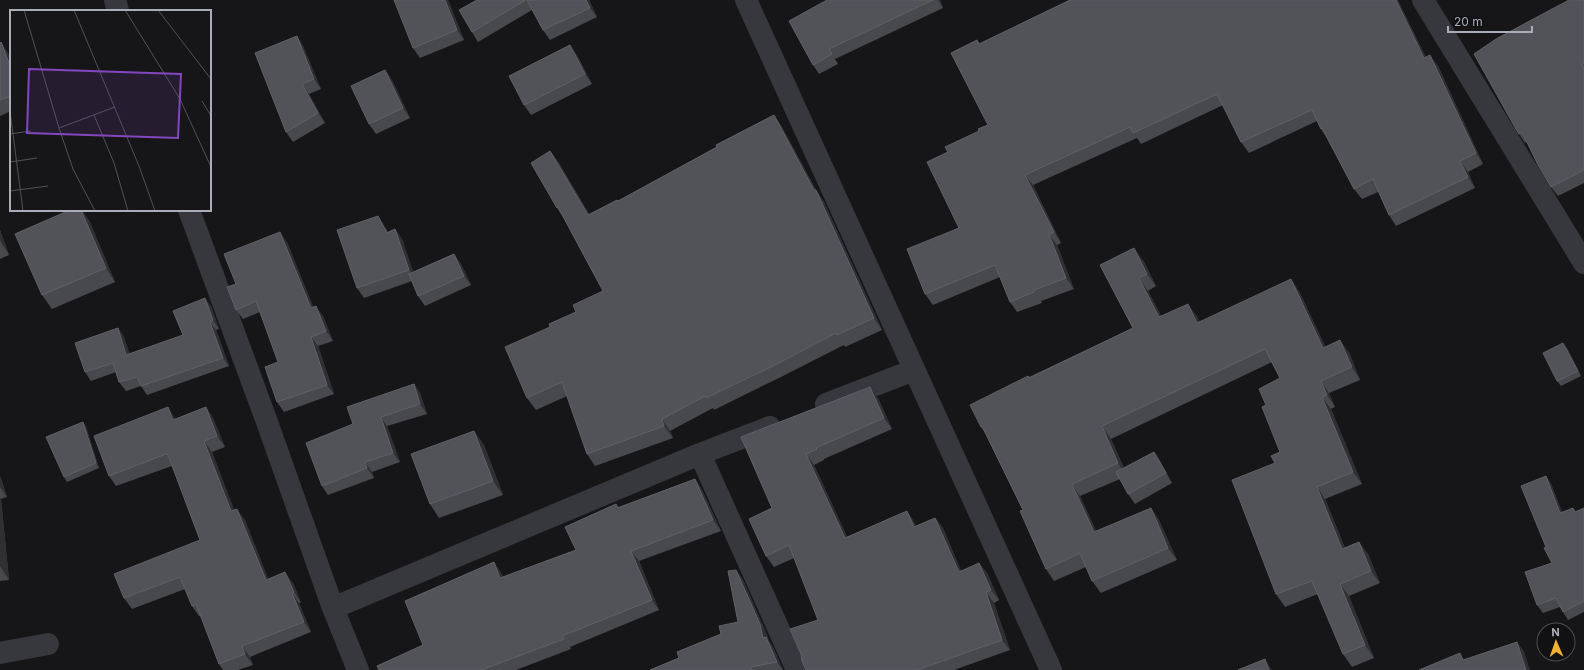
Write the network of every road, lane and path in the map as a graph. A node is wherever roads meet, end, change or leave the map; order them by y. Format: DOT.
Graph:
graph roads {
  1 [pos="115,0"];
  2 [pos="746,0"];
  3 [pos="1423,0"];
  4 [pos="118,10"];
  5 [pos="189,211"];
  6 [pos="1584,263"];
  7 [pos="914,370"];
  8 [pos="811,410"];
  9 [pos="789,419"];
  10 [pos="700,454"];
  11 [pos="333,608"];
  12 [pos="48,644"];
  13 [pos="0,653"];
  14 [pos="358,670"];
  15 [pos="797,670"];
  16 [pos="1051,670"];
  1 -- 4 [label="street"];
  2 -- 7 [label="street"];
  3 -- 6 [label="street"];
  5 -- 11 [label="street"];
  7 -- 8 [label="street"];
  7 -- 16 [label="street"];
  9 -- 10 [label="street"];
  10 -- 11 [label="street"];
  10 -- 15 [label="street"];
  11 -- 14 [label="street"];
  12 -- 13 [label="street"];
}
